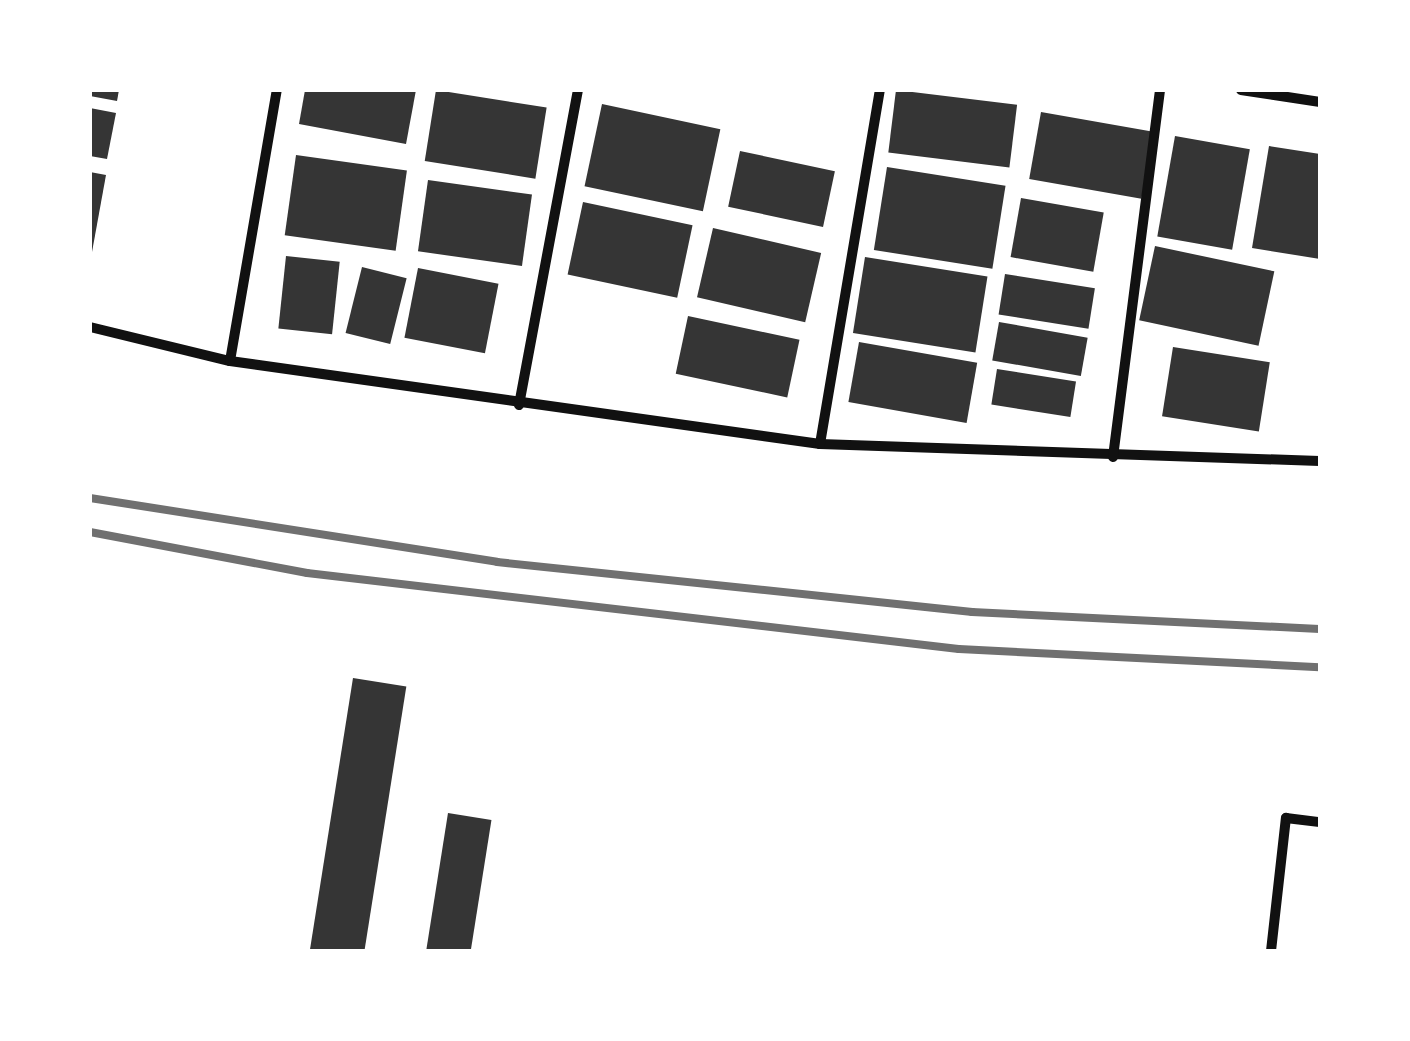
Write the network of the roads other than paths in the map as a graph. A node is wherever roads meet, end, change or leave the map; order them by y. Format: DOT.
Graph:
graph roads {
  1 [pos="277,90"];
  2 [pos="578,90"];
  3 [pos="880,90"];
  4 [pos="1160,90"];
  5 [pos="1241,90"];
  6 [pos="1319,99"];
  7 [pos="90,327"];
  8 [pos="230,361"];
  9 [pos="519,405"];
  10 [pos="820,444"];
  11 [pos="1113,457"];
  12 [pos="1320,461"];
  13 [pos="1320,822"];
  14 [pos="1272,951"];
  1 -- 8 [label="street"];
  2 -- 9 [label="street"];
  3 -- 10 [label="street"];
  4 -- 11 [label="street"];
  5 -- 6 [label="street"];
  7 -- 8 [label="street"];
  8 -- 9 [label="street"];
  9 -- 10 [label="street"];
  10 -- 11 [label="street"];
  11 -- 12 [label="street"];
  13 -- 14 [label="street"];
}
